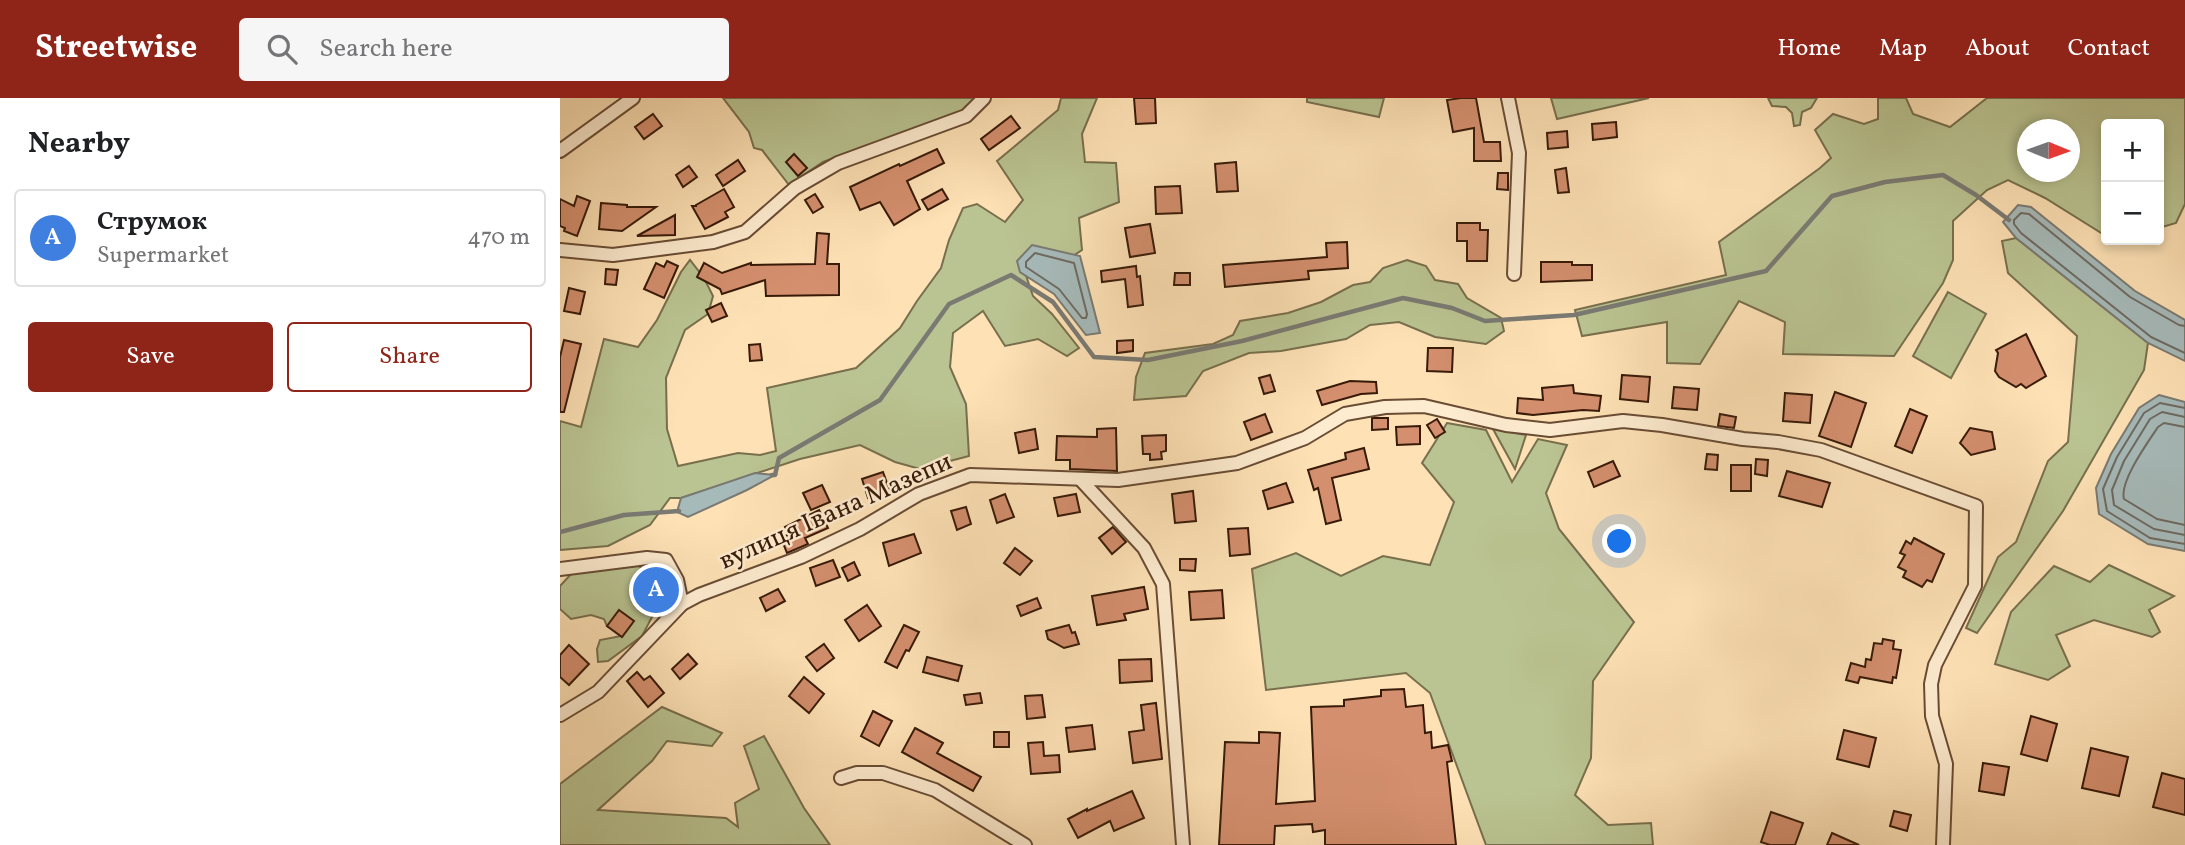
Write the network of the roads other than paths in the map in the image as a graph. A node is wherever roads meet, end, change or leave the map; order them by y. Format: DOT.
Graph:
graph roads {
  1 [pos="633,98"];
  2 [pos="984,98"];
  3 [pos="1508,98"];
  4 [pos="560,151"];
  5 [pos="560,250"];
  6 [pos="1514,274"];
  7 [pos="1081,480"];
  8 [pos="560,569"];
  9 [pos="682,604"];
  10 [pos="560,715"];
  11 [pos="841,778"];
  12 [pos="1025,845"];
  13 [pos="1183,845"];
  14 [pos="1943,845"];
  1 -- 4 [label="street"];
  2 -- 5 [label="street"];
  3 -- 6 [label="street"];
  7 -- 9 [label="street, вулиця Івана Мазепи"];
  7 -- 13 [label="street"];
  7 -- 14 [label="street, вулиця Івана Мазепи"];
  8 -- 9 [label="street"];
  9 -- 10 [label="street, вулиця Івана Мазепи"];
  11 -- 12 [label="street"];
}
